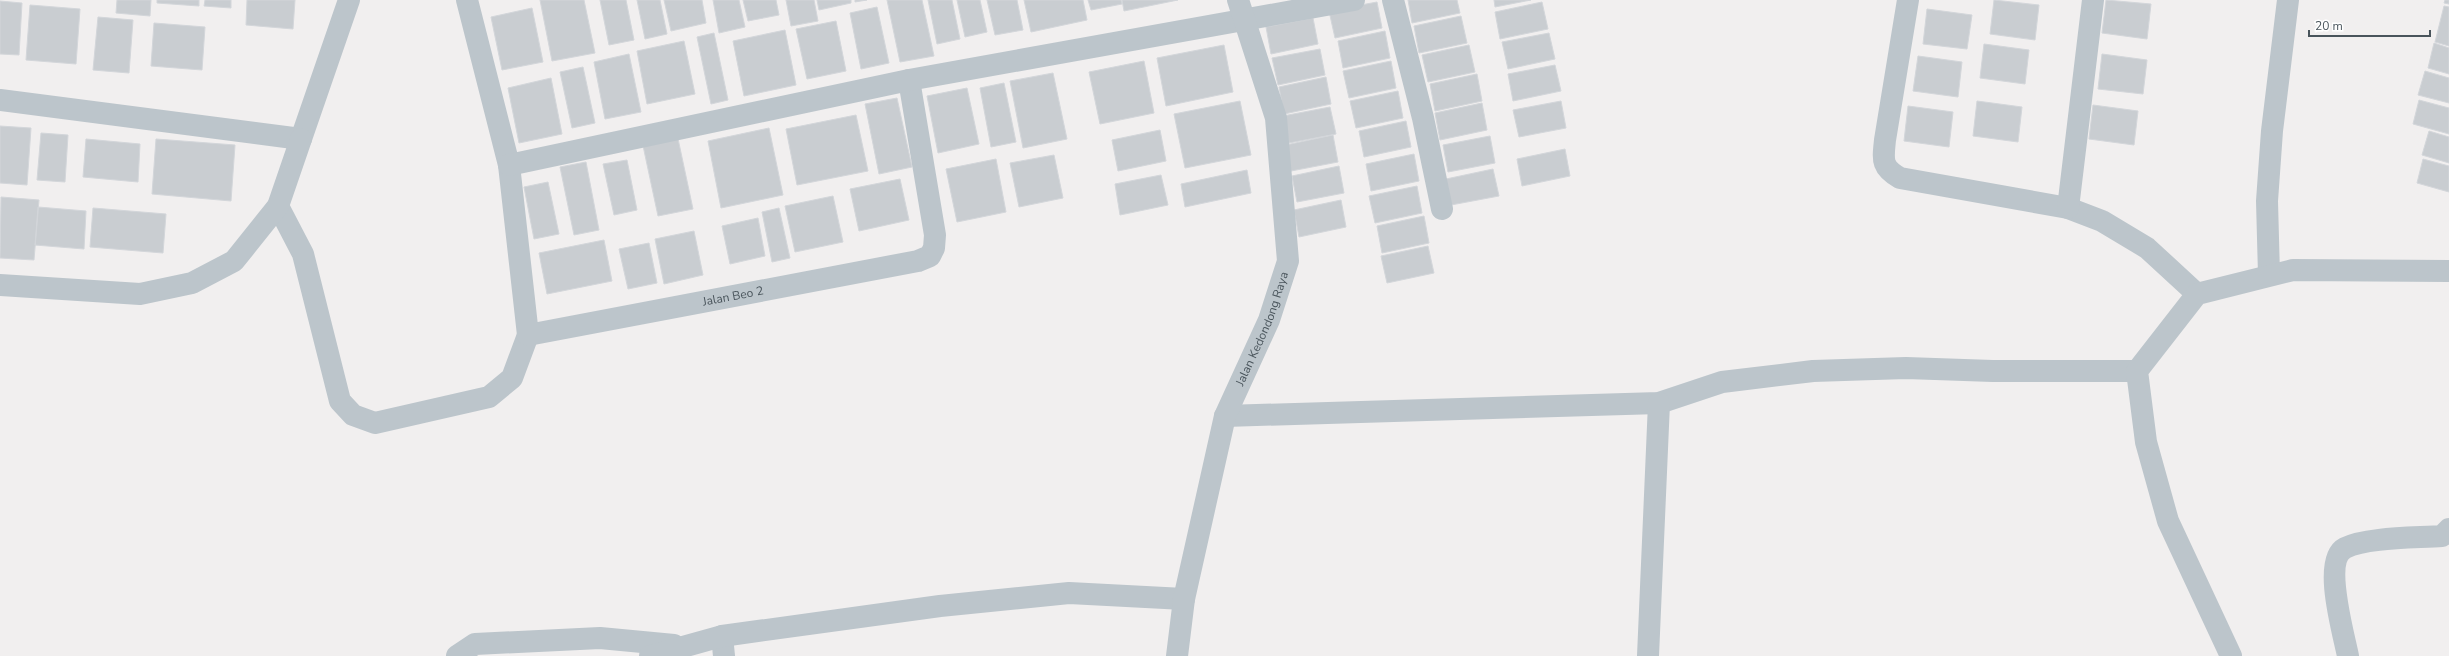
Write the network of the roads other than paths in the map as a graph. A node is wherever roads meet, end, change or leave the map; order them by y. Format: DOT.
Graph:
graph roads {
  1 [pos="349,0"];
  2 [pos="467,0"];
  3 [pos="1354,0"];
  4 [pos="1393,0"];
  5 [pos="1908,0"];
  6 [pos="2093,0"];
  7 [pos="2288,0"];
  8 [pos="1241,10"];
  9 [pos="908,80"];
  10 [pos="0,100"];
  11 [pos="301,139"];
  12 [pos="509,165"];
  13 [pos="278,206"];
  14 [pos="2068,208"];
  15 [pos="1442,209"];
  16 [pos="2449,271"];
  17 [pos="2269,275"];
  18 [pos="0,285"];
  19 [pos="2197,294"];
  20 [pos="528,335"];
  21 [pos="2137,371"];
  22 [pos="1659,403"];
  23 [pos="1225,416"];
  24 [pos="2449,529"];
  25 [pos="1184,599"];
  26 [pos="688,646"];
  27 [pos="723,646"];
  28 [pos="457,656"];
  29 [pos="650,656"];
  30 [pos="1176,656"];
  31 [pos="1648,656"];
  32 [pos="2231,656"];
  33 [pos="2348,656"];
  1 -- 11 [label="street"];
  2 -- 12 [label="street"];
  3 -- 8 [label="street"];
  4 -- 15 [label="street"];
  5 -- 14 [label="street"];
  6 -- 14 [label="street"];
  7 -- 17 [label="street"];
  8 -- 9 [label="street"];
  8 -- 23 [label="street, Jalan Kedondong Raya"];
  9 -- 12 [label="street"];
  9 -- 20 [label="street, Jalan Beo 2"];
  10 -- 11 [label="street"];
  11 -- 13 [label="street"];
  12 -- 20 [label="street"];
  13 -- 18 [label="street"];
  13 -- 20 [label="street"];
  14 -- 19 [label="street"];
  16 -- 17 [label="street"];
  17 -- 19 [label="street"];
  19 -- 21 [label="street"];
  21 -- 22 [label="street"];
  21 -- 32 [label="street"];
  22 -- 23 [label="street"];
  22 -- 31 [label="street"];
  23 -- 25 [label="street, Jalan Kedondong Raya"];
  24 -- 33 [label="street"];
  25 -- 27 [label="street"];
  25 -- 30 [label="street, Jalan Kedondong Raya"];
  26 -- 27 [label="street"];
  26 -- 28 [label="street"];
  26 -- 29 [label="street"];
}
